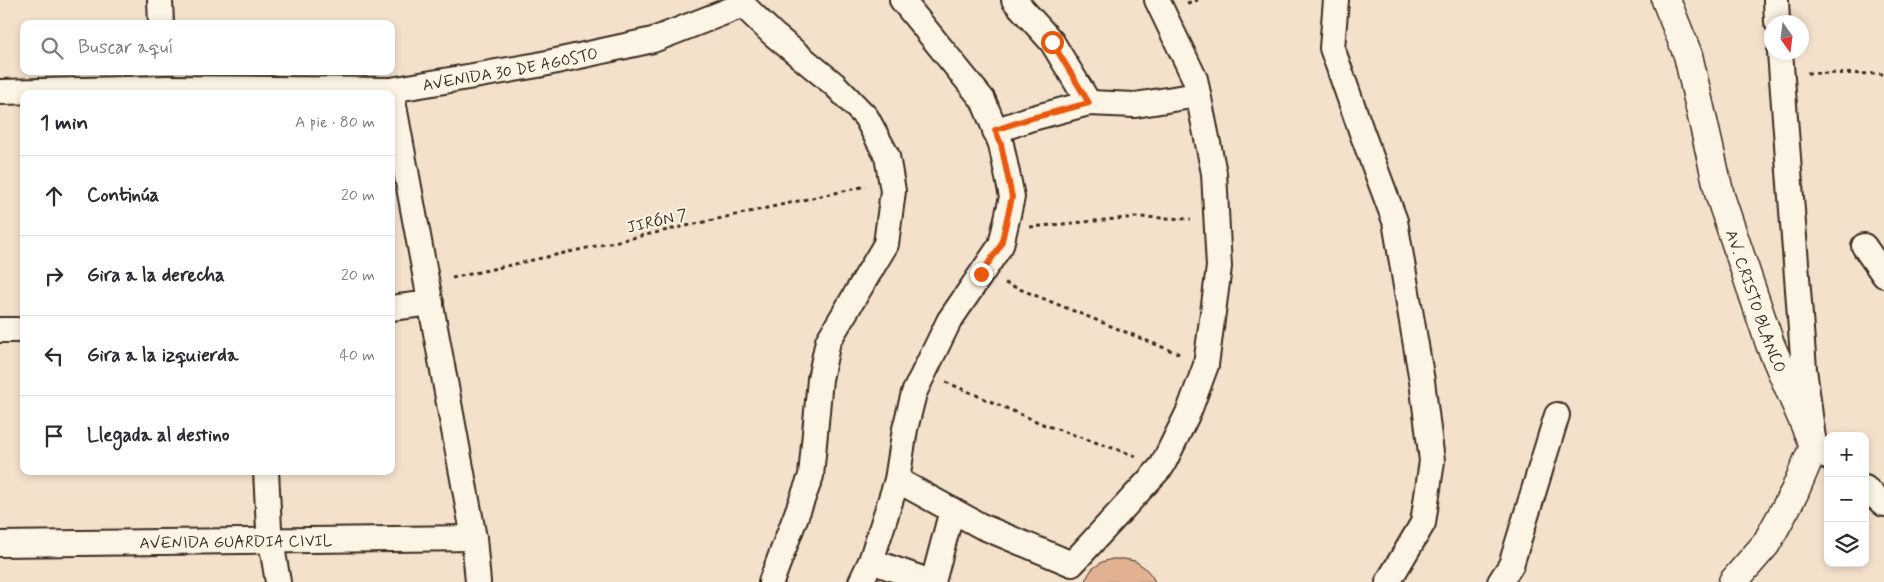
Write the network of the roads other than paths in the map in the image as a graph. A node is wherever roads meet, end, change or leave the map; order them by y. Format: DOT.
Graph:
graph roads {
  1 [pos="160,0"];
  2 [pos="902,0"];
  3 [pos="1014,0"];
  4 [pos="1336,0"];
  5 [pos="1666,0"];
  6 [pos="1776,0"];
  7 [pos="743,2"];
  8 [pos="1160,3"];
  9 [pos="1777,15"];
  10 [pos="161,20"];
  11 [pos="1781,62"];
  12 [pos="158,80"];
  13 [pos="20,90"];
  14 [pos="26,90"];
  15 [pos="391,90"];
  16 [pos="0,92"];
  17 [pos="1198,95"];
  18 [pos="1089,103"];
  19 [pos="395,111"];
  20 [pos="995,130"];
  21 [pos="1864,246"];
  22 [pos="1884,275"];
  23 [pos="429,294"];
  24 [pos="395,307"];
  25 [pos="0,330"];
  26 [pos="20,330"];
  27 [pos="1557,415"];
  28 [pos="1821,452"];
  29 [pos="266,475"];
  30 [pos="897,480"];
  31 [pos="1869,491"];
  32 [pos="1884,504"];
  33 [pos="952,510"];
  34 [pos="474,538"];
  35 [pos="272,542"];
  36 [pos="0,544"];
  37 [pos="872,561"];
  38 [pos="278,582"];
  39 [pos="478,582"];
  40 [pos="771,582"];
  41 [pos="861,582"];
  42 [pos="932,582"];
  43 [pos="1388,582"];
  44 [pos="1500,582"];
  45 [pos="1733,582"];
  1 -- 10 [label="street"];
  2 -- 20 [label="street"];
  3 -- 18 [label="street"];
  4 -- 43 [label="street"];
  5 -- 28 [label="street, AV. CRISTO BLANCO"];
  6 -- 9 [label="street"];
  7 -- 15 [label="street, AVENIDA 30 DE AGOSTO"];
  7 -- 40 [label="street"];
  8 -- 17 [label="street"];
  11 -- 28 [label="street"];
  12 -- 14 [label="street, AVENIDA 30 DE AGOSTO"];
  12 -- 15 [label="street, AVENIDA 30 DE AGOSTO"];
  13 -- 16 [label="street, AVENIDA 30 DE AGOSTO"];
  17 -- 18 [label="street"];
  17 -- 33 [label="street"];
  18 -- 20 [label="street"];
  19 -- 23 [label="street"];
  20 -- 30 [label="street"];
  21 -- 22 [label="street"];
  23 -- 24 [label="street"];
  23 -- 34 [label="street"];
  25 -- 26 [label="street"];
  27 -- 44 [label="street"];
  28 -- 45 [label="street"];
  29 -- 35 [label="street"];
  30 -- 33 [label="street"];
  30 -- 37 [label="street"];
  31 -- 32 [label="street"];
  33 -- 42 [label="street"];
  34 -- 35 [label="street, AVENIDA GUARDIA CIVIL"];
  34 -- 39 [label="street"];
  35 -- 36 [label="street, AVENIDA GUARDIA CIVIL"];
  35 -- 38 [label="street"];
  37 -- 41 [label="street"];
  37 -- 42 [label="street"];
}
